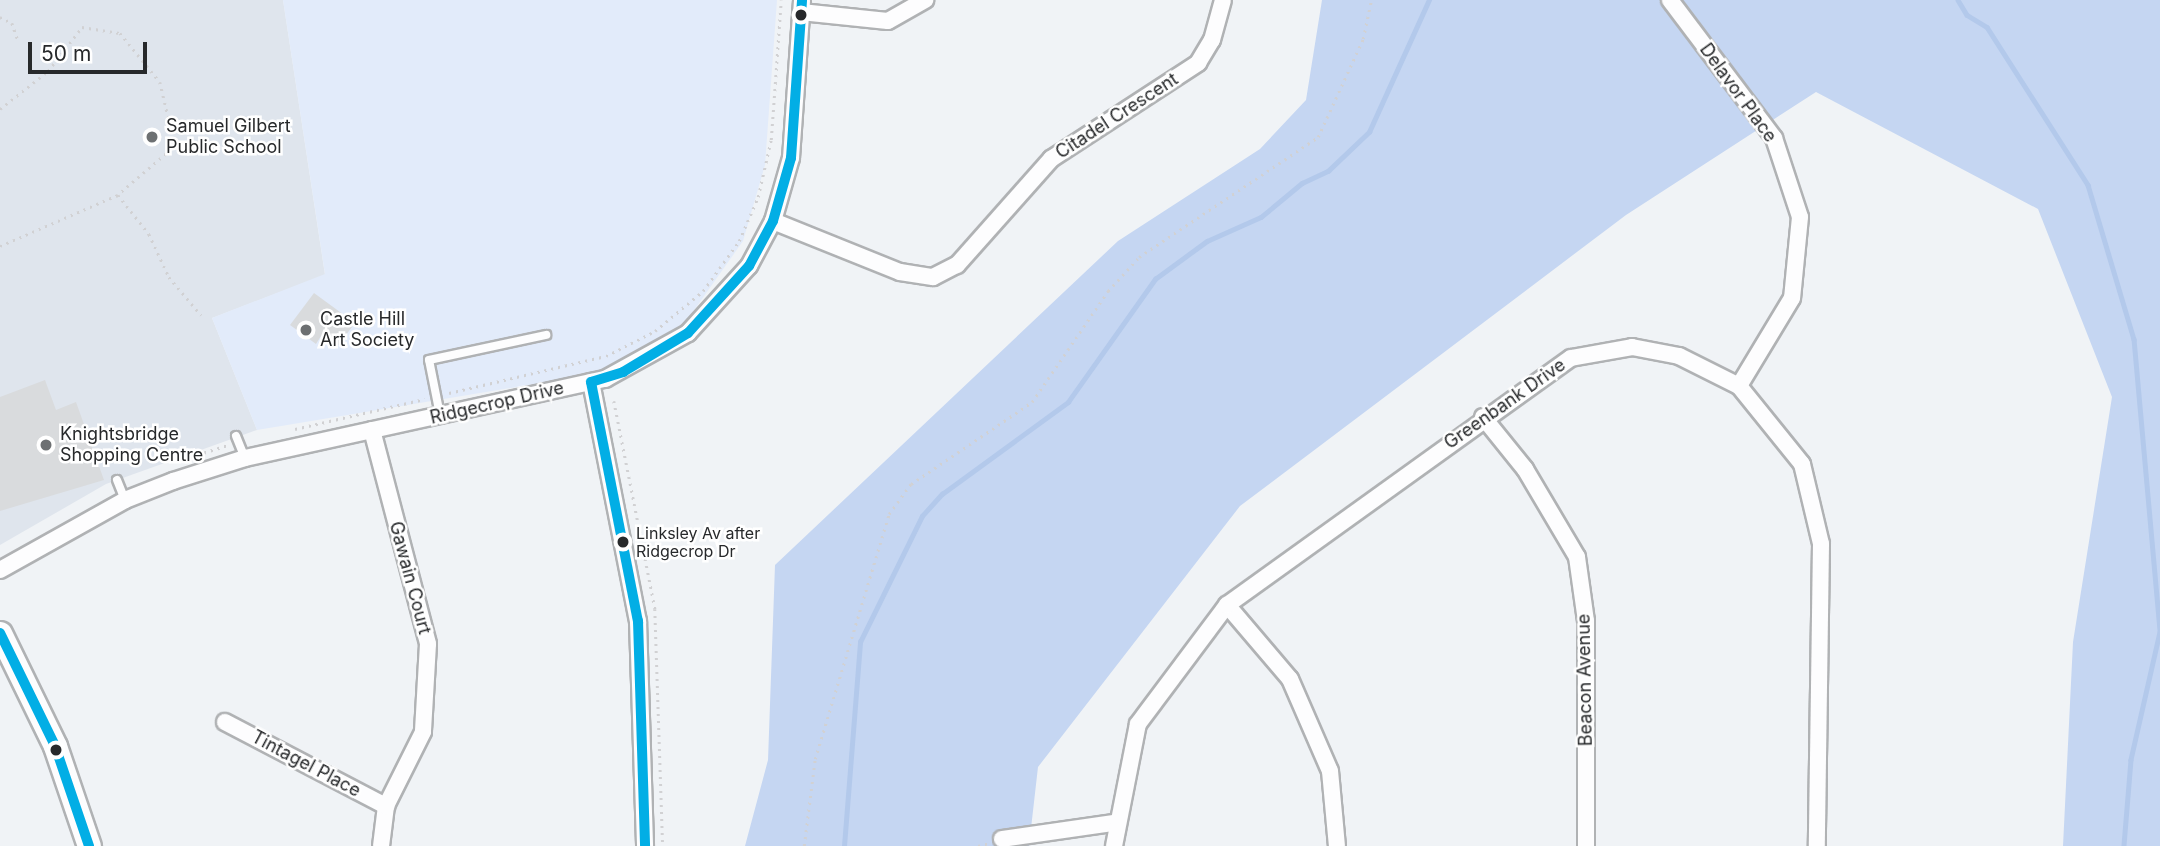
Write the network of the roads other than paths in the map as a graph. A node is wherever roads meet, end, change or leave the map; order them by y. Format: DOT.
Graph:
graph roads {
  1 [pos="925,0"];
  2 [pos="1223,0"];
  3 [pos="1670,0"];
  4 [pos="801,6"];
  5 [pos="773,221"];
  6 [pos="546,335"];
  7 [pos="591,382"];
  8 [pos="1739,386"];
  9 [pos="441,416"];
  10 [pos="1483,417"];
  11 [pos="372,430"];
  12 [pos="237,440"];
  13 [pos="245,458"];
  14 [pos="117,480"];
  15 [pos="125,499"];
  16 [pos="0,570"];
  17 [pos="1227,606"];
  18 [pos="0,632"];
  19 [pos="225,722"];
  20 [pos="386,806"];
  21 [pos="1113,823"];
  22 [pos="1002,839"];
  23 [pos="89,846"];
  24 [pos="381,846"];
  25 [pos="645,846"];
  26 [pos="1114,846"];
  27 [pos="1338,846"];
  28 [pos="1586,846"];
  29 [pos="1817,846"];
  1 -- 4 [label="street"];
  2 -- 5 [label="street, Citadel Crescent"];
  3 -- 8 [label="street, Delavor Place"];
  4 -- 5 [label="street, Ridgecrop Drive"];
  5 -- 7 [label="street, Ridgecrop Drive"];
  6 -- 9 [label="lane"];
  7 -- 9 [label="street, Ridgecrop Drive"];
  7 -- 25 [label="street"];
  8 -- 10 [label="street, Greenbank Drive"];
  8 -- 29 [label="street, Greenbank Drive"];
  9 -- 11 [label="street, Ridgecrop Drive"];
  10 -- 17 [label="street, Greenbank Drive"];
  10 -- 28 [label="street, Beacon Avenue"];
  11 -- 13 [label="street, Ridgecrop Drive"];
  11 -- 20 [label="street, Gawain Court"];
  12 -- 13 [label="lane"];
  13 -- 15 [label="street, Ridgecrop Drive"];
  14 -- 15 [label="lane"];
  15 -- 16 [label="street, Ridgecrop Drive"];
  17 -- 21 [label="street, Greenbank Drive"];
  17 -- 27 [label="street"];
  18 -- 23 [label="main road"];
  19 -- 20 [label="street, Tintagel Place"];
  20 -- 24 [label="street, Gawain Court"];
  21 -- 22 [label="street"];
  21 -- 26 [label="street, Greenbank Drive"];
}
